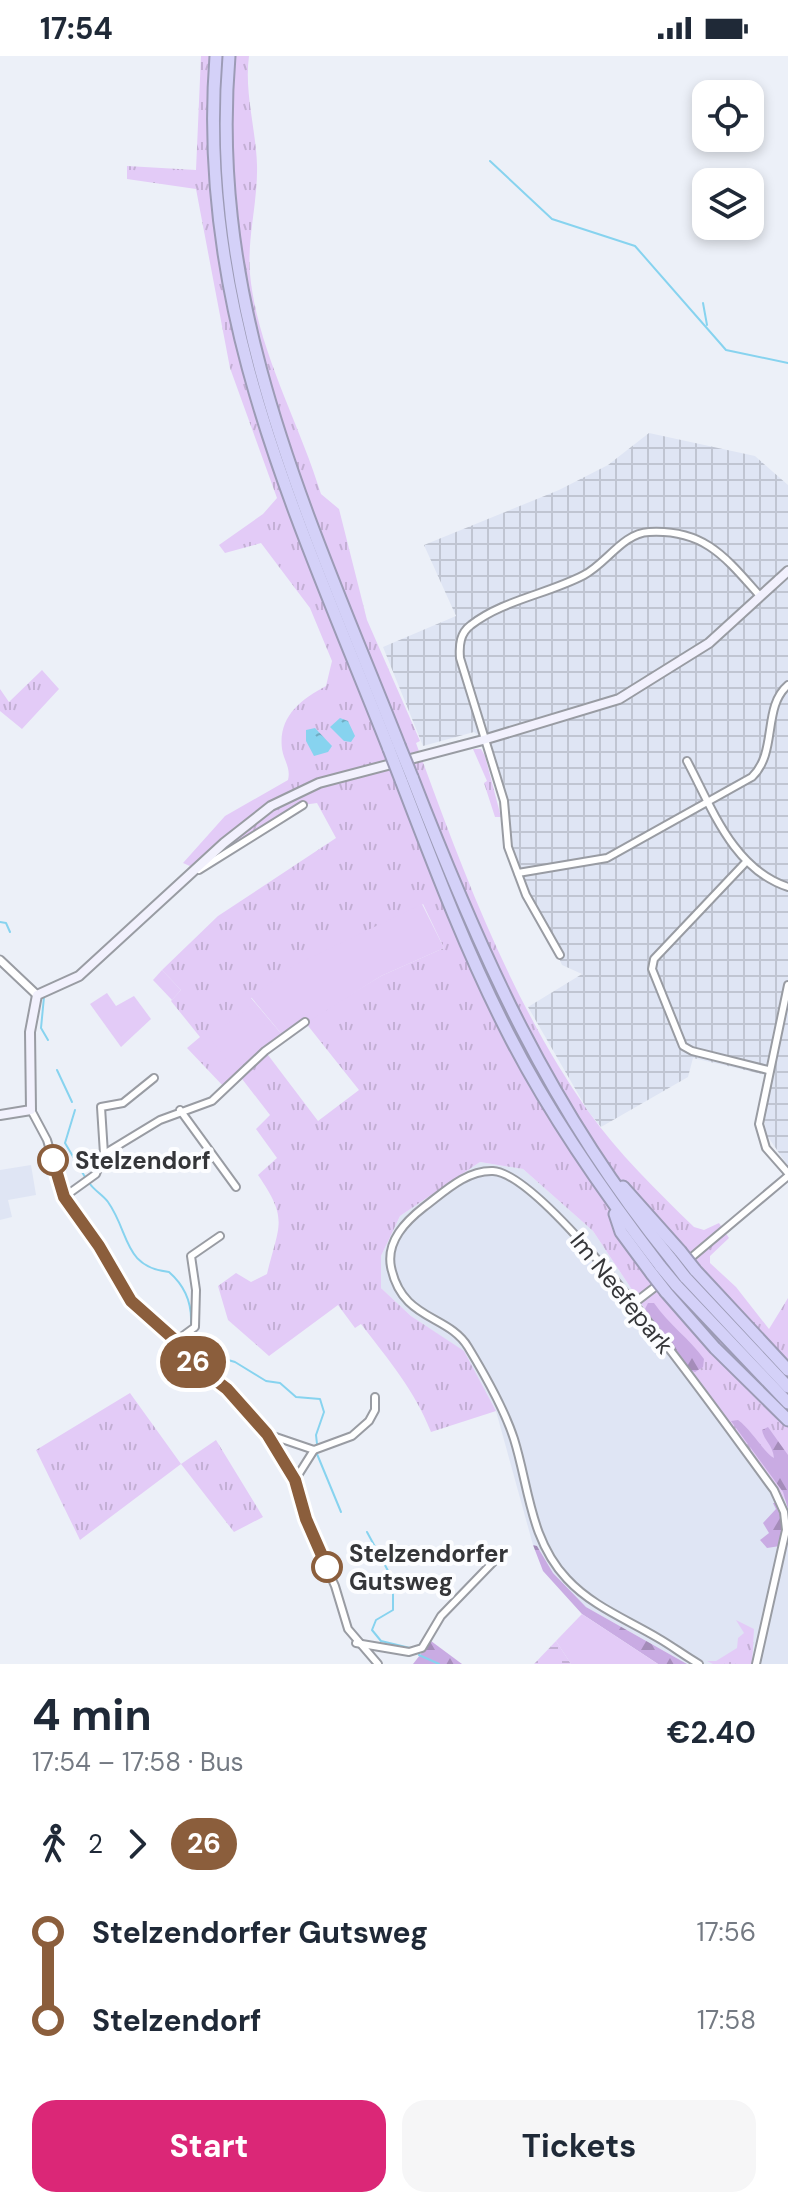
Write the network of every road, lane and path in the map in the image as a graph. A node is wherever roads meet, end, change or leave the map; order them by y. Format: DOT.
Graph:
graph roads {
  1 [pos="216,56"];
  2 [pos="229,56"];
  3 [pos="298,500"];
  4 [pos="788,571"];
  5 [pos="760,596"];
  6 [pos="788,685"];
  7 [pos="483,740"];
  8 [pos="687,761"];
  9 [pos="407,779"];
  10 [pos="708,801"];
  11 [pos="303,805"];
  12 [pos="746,862"];
  13 [pos="199,870"];
  14 [pos="518,873"];
  15 [pos="788,887"];
  16 [pos="560,955"];
  17 [pos="0,960"];
  18 [pos="788,985"];
  19 [pos="37,995"];
  20 [pos="305,1022"];
  21 [pos="768,1070"];
  22 [pos="154,1078"];
  23 [pos="31,1110"];
  24 [pos="180,1110"];
  25 [pos="0,1115"];
  26 [pos="104,1154"];
  27 [pos="788,1174"];
  28 [pos="236,1187"];
  29 [pos="64,1197"];
  30 [pos="220,1236"];
  31 [pos="666,1263"];
  32 [pos="681,1281"];
  33 [pos="633,1304"];
  34 [pos="176,1341"];
  35 [pos="788,1370"];
  36 [pos="788,1387"];
  37 [pos="375,1397"];
  38 [pos="788,1403"];
  39 [pos="788,1420"];
  40 [pos="267,1434"];
  41 [pos="314,1450"];
  42 [pos="295,1480"];
  43 [pos="499,1556"];
  44 [pos="356,1643"];
  45 [pos="378,1664"];
  46 [pos="699,1664"];
  47 [pos="756,1664"];
  1 -- 3 [label="highway"];
  2 -- 3 [label="highway"];
  3 -- 9 [label="highway, bridge"];
  4 -- 5 [label="main road"];
  5 -- 7 [label="main road"];
  5 -- 7 [label="street"];
  6 -- 10 [label="street"];
  7 -- 13 [label="main road"];
  7 -- 14 [label="street"];
  8 -- 10 [label="street"];
  9 -- 31 [label="highway"];
  9 -- 31 [label="highway"];
  10 -- 12 [label="street"];
  10 -- 14 [label="street"];
  11 -- 13 [label="street"];
  12 -- 15 [label="street"];
  12 -- 21 [label="street"];
  13 -- 19 [label="main road"];
  14 -- 16 [label="street"];
  17 -- 19 [label="street"];
  18 -- 21 [label="street"];
  19 -- 23 [label="main road"];
  20 -- 24 [label="street"];
  21 -- 27 [label="street"];
  22 -- 26 [label="street"];
  23 -- 25 [label="main road"];
  23 -- 29 [label="street"];
  24 -- 26 [label="street"];
  24 -- 28 [label="street"];
  26 -- 29 [label="street"];
  27 -- 33 [label="street"];
  29 -- 34 [label="street"];
  30 -- 34 [label="street"];
  31 -- 32 [label="highway, bridge"];
  31 -- 32 [label="highway, bridge"];
  32 -- 35 [label="highway"];
  32 -- 36 [label="highway"];
  32 -- 38 [label="highway"];
  32 -- 39 [label="highway"];
  33 -- 46 [label="street, Im Neefepark"];
  33 -- 47 [label="street, Im Neefepark"];
  34 -- 40 [label="street"];
  37 -- 41 [label="street"];
  40 -- 41 [label="street"];
  40 -- 42 [label="street"];
  41 -- 42 [label="street"];
  42 -- 44 [label="street"];
  43 -- 44 [label="street"];
  44 -- 45 [label="street"];
}
